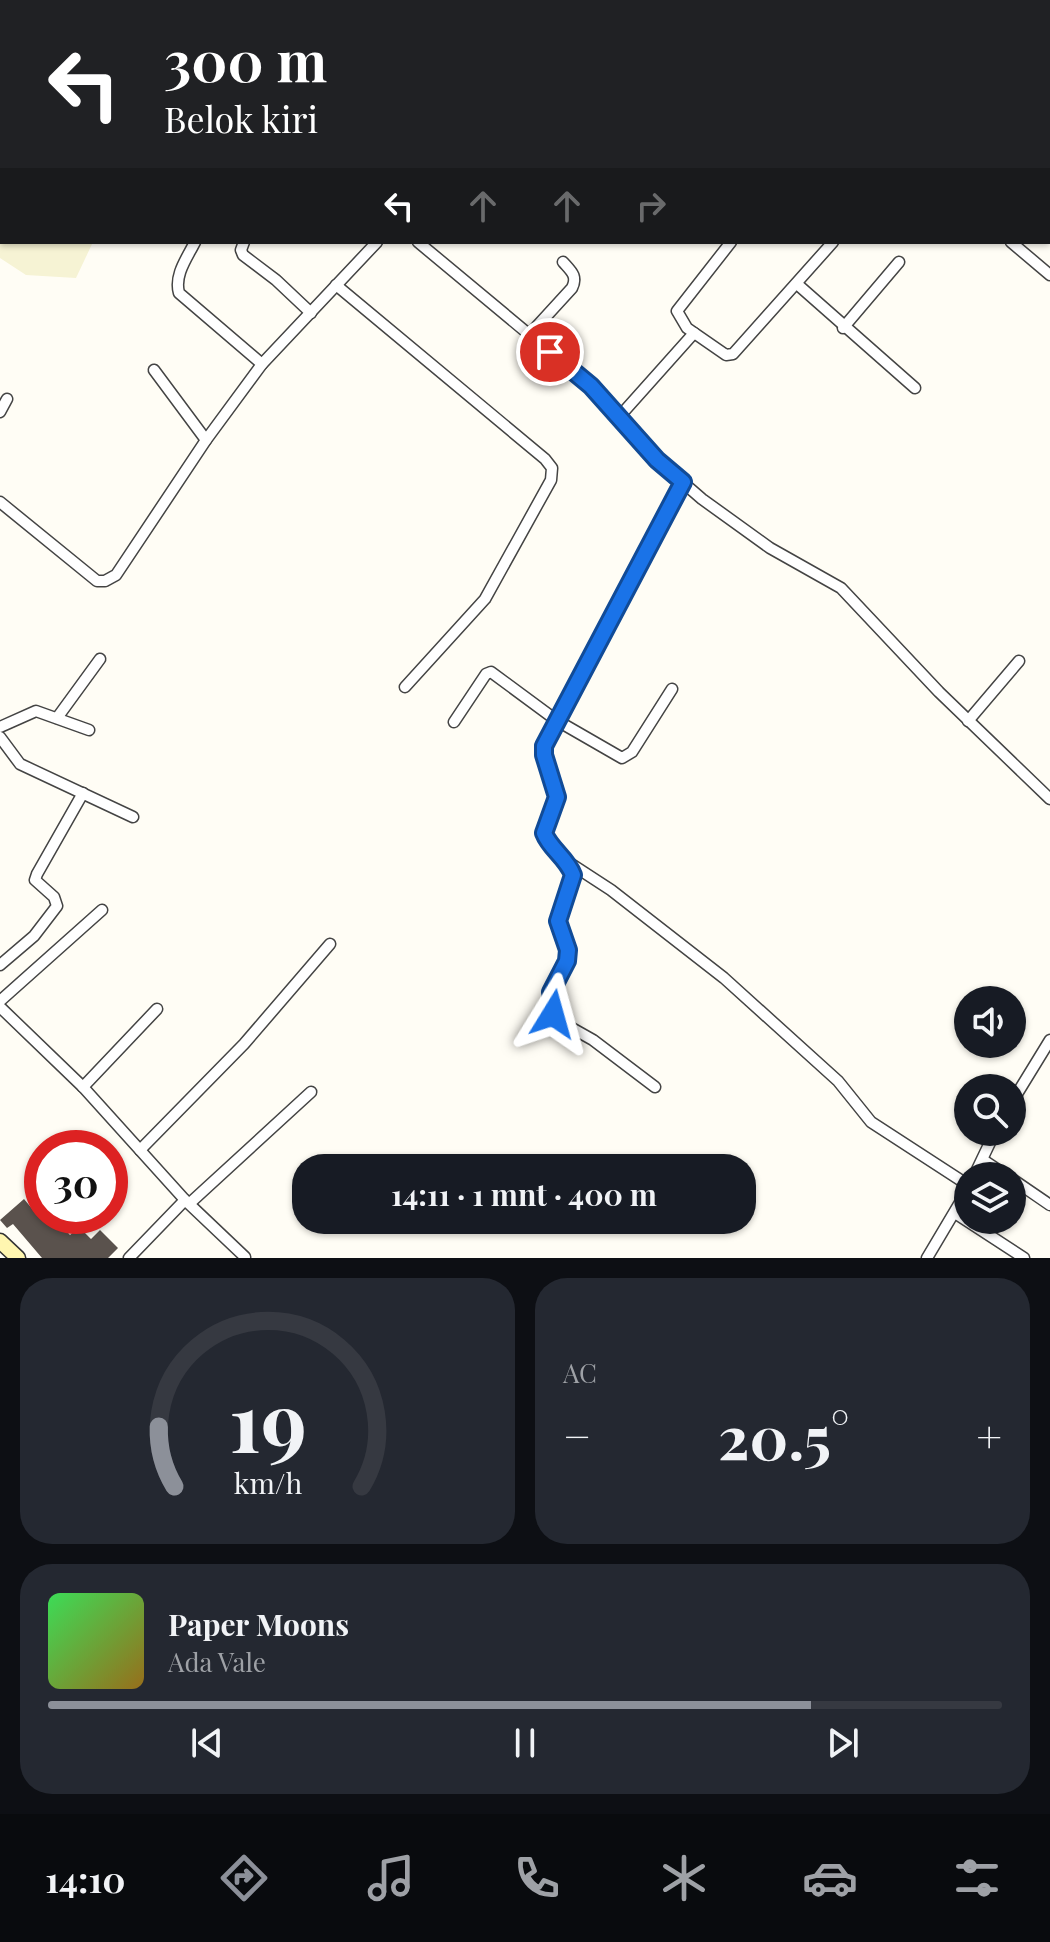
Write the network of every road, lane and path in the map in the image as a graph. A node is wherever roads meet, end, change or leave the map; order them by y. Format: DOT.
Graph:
graph roads {
  1 [pos="194,244"];
  2 [pos="243,244"];
  3 [pos="375,244"];
  4 [pos="420,244"];
  5 [pos="729,244"];
  6 [pos="831,244"];
  7 [pos="1014,244"];
  8 [pos="563,262"];
  9 [pos="899,262"];
  10 [pos="1048,268"];
  11 [pos="797,284"];
  12 [pos="336,285"];
  13 [pos="311,313"];
  14 [pos="843,328"];
  15 [pos="694,333"];
  16 [pos="529,335"];
  17 [pos="262,364"];
  18 [pos="154,370"];
  19 [pos="915,388"];
  20 [pos="7,399"];
  21 [pos="0,412"];
  22 [pos="619,417"];
  23 [pos="206,440"];
  24 [pos="683,482"];
  25 [pos="0,502"];
  26 [pos="100,659"];
  27 [pos="1019,661"];
  28 [pos="405,687"];
  29 [pos="672,689"];
  30 [pos="57,718"];
  31 [pos="556,720"];
  32 [pos="968,721"];
  33 [pos="454,722"];
  34 [pos="0,727"];
  35 [pos="89,730"];
  36 [pos="0,737"];
  37 [pos="83,793"];
  38 [pos="1050,799"];
  39 [pos="133,817"];
  40 [pos="568,862"];
  41 [pos="102,910"];
  42 [pos="330,944"];
  43 [pos="0,965"];
  44 [pos="1,1009"];
  45 [pos="157,1009"];
  46 [pos="1050,1040"];
  47 [pos="1026,1079"];
  48 [pos="83,1087"];
  49 [pos="655,1087"];
  50 [pos="311,1092"];
  51 [pos="989,1146"];
  52 [pos="140,1150"];
  53 [pos="983,1160"];
  54 [pos="986,1162"];
  55 [pos="954,1178"];
  56 [pos="1026,1189"];
  57 [pos="188,1202"];
  58 [pos="1050,1205"];
  59 [pos="954,1215"];
  60 [pos="987,1234"];
  61 [pos="0,1241"];
  62 [pos="12,1256"];
  63 [pos="245,1257"];
  64 [pos="129,1258"];
  65 [pos="927,1258"];
  66 [pos="1024,1258"];
  1 -- 17 [label="street"];
  2 -- 13 [label="street"];
  3 -- 12 [label="street"];
  4 -- 16 [label="street"];
  5 -- 15 [label="street"];
  6 -- 11 [label="street"];
  7 -- 10 [label="street"];
  8 -- 16 [label="street"];
  9 -- 14 [label="street"];
  11 -- 14 [label="street"];
  11 -- 15 [label="street"];
  12 -- 13 [label="street"];
  12 -- 28 [label="street"];
  13 -- 17 [label="street"];
  14 -- 19 [label="street"];
  15 -- 22 [label="street"];
  16 -- 22 [label="street"];
  17 -- 23 [label="street"];
  18 -- 23 [label="street"];
  20 -- 21 [label="street"];
  22 -- 24 [label="street"];
  23 -- 25 [label="street"];
  24 -- 31 [label="street"];
  24 -- 32 [label="street"];
  26 -- 30 [label="street"];
  27 -- 32 [label="street"];
  29 -- 31 [label="street"];
  30 -- 34 [label="street"];
  30 -- 35 [label="street"];
  31 -- 33 [label="street"];
  31 -- 40 [label="street"];
  32 -- 38 [label="street"];
  36 -- 37 [label="street"];
  37 -- 39 [label="street"];
  37 -- 43 [label="street"];
  40 -- 49 [label="street"];
  40 -- 55 [label="street"];
  41 -- 44 [label="street"];
  42 -- 52 [label="street"];
  44 -- 48 [label="street"];
  45 -- 48 [label="street"];
  46 -- 47 [label="street"];
  48 -- 52 [label="street"];
  50 -- 57 [label="street"];
  51 -- 53 [label="street"];
  52 -- 57 [label="street"];
  53 -- 54 [label="street"];
  56 -- 58 [label="street"];
  57 -- 63 [label="street"];
  57 -- 64 [label="street"];
  59 -- 65 [label="street"];
  60 -- 66 [label="street"];
  61 -- 62 [label="main road"];
}
